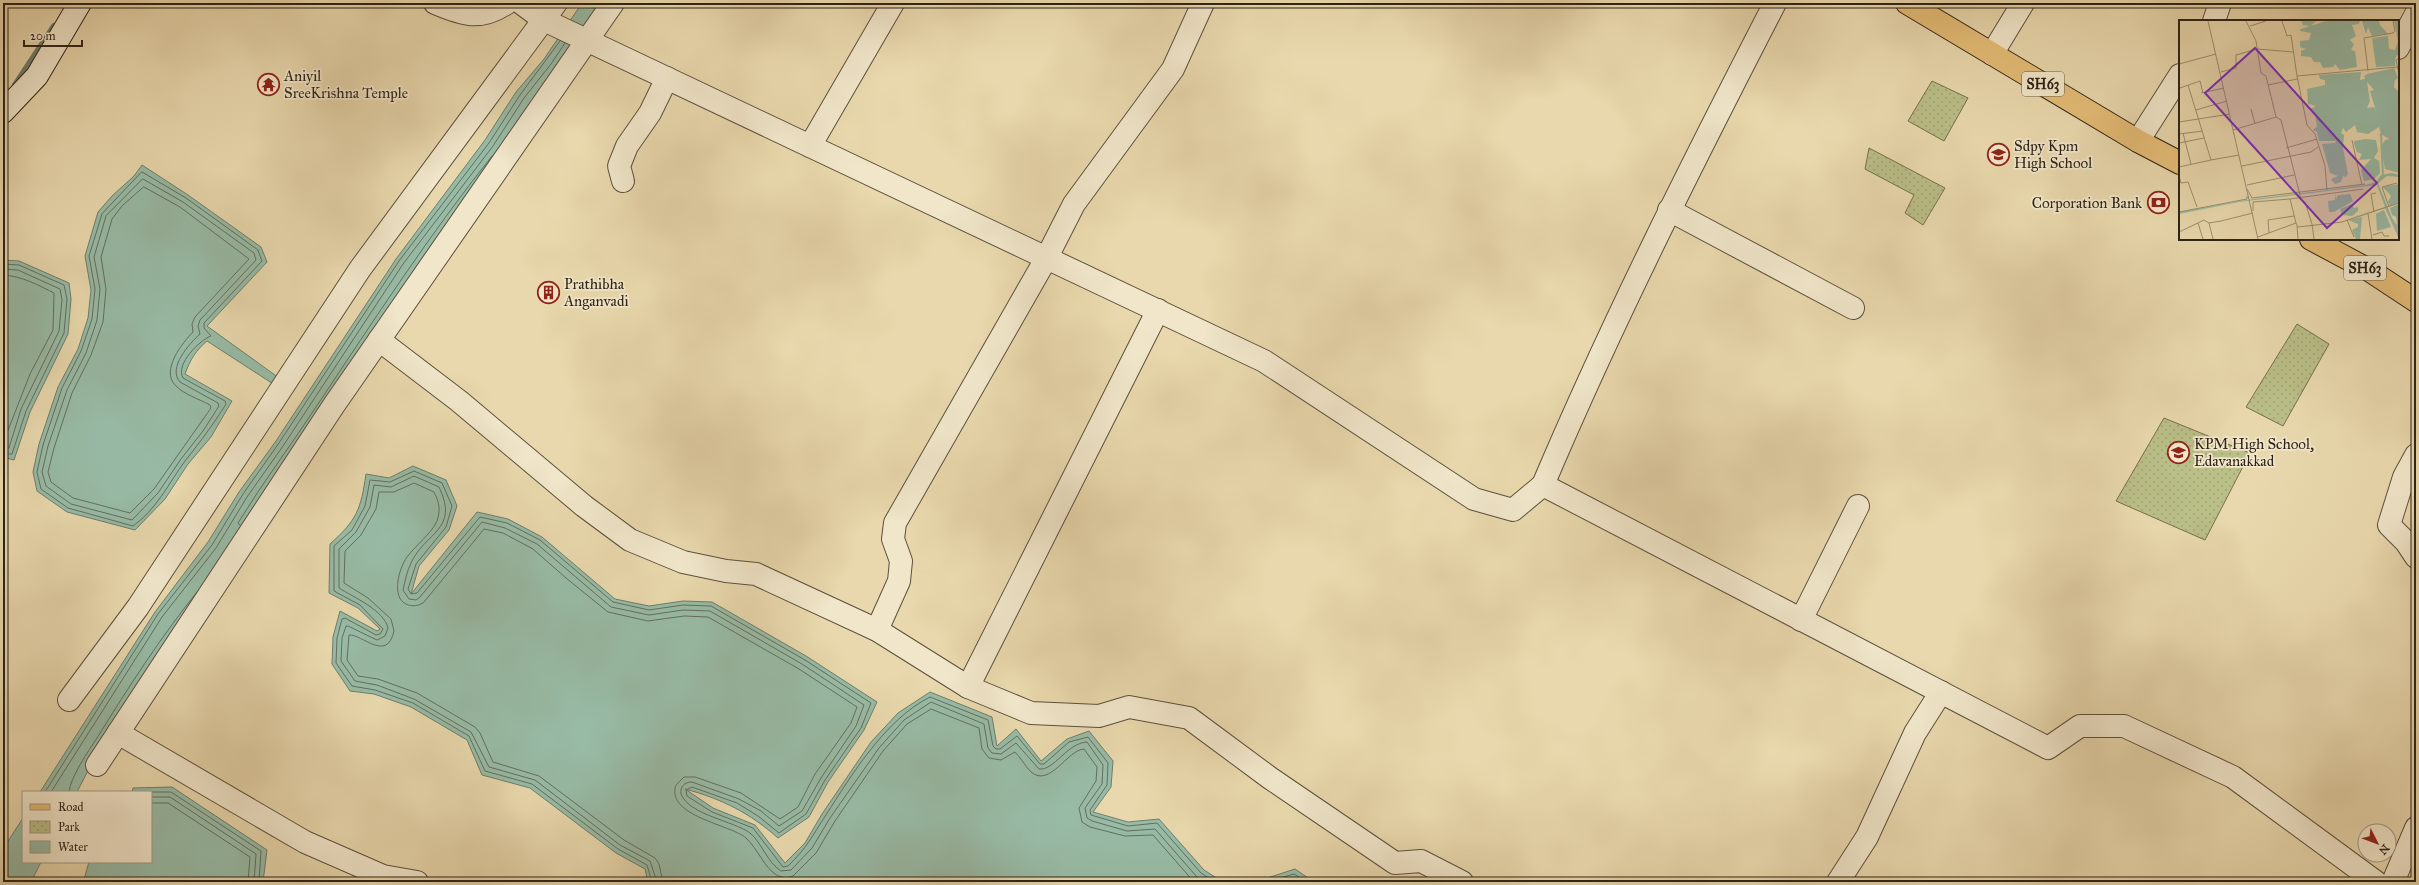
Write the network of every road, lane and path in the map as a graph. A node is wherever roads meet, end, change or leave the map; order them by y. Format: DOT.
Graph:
graph roads {
  1 [pos="80,3"];
  2 [pos="435,3"];
  3 [pos="507,3"];
  4 [pos="521,3"];
  5 [pos="613,3"];
  6 [pos="893,3"];
  7 [pos="1203,3"];
  8 [pos="1775,3"];
  9 [pos="1907,3"];
  10 [pos="2023,3"];
  11 [pos="2220,3"];
  12 [pos="550,11"];
  13 [pos="2416,14"];
  14 [pos="2214,20"];
  15 [pos="588,39"];
  16 [pos="2399,46"];
  17 [pos="1992,54"];
  18 [pos="2179,77"];
  19 [pos="667,78"];
  20 [pos="3,112"];
  21 [pos="2138,141"];
  22 [pos="810,146"];
  23 [pos="2179,162"];
  24 [pos="623,181"];
  25 [pos="1669,210"];
  26 [pos="2313,240"];
  27 [pos="1047,257"];
  28 [pos="2416,301"];
  29 [pos="1853,308"];
  30 [pos="1158,310"];
  31 [pos="379,340"];
  32 [pos="2416,455"];
  33 [pos="1543,485"];
  34 [pos="1858,506"];
  35 [pos="2416,557"];
  36 [pos="1801,620"];
  37 [pos="878,630"];
  38 [pos="968,687"];
  39 [pos="1941,692"];
  40 [pos="69,700"];
  41 [pos="118,733"];
  42 [pos="97,765"];
  43 [pos="2416,828"];
  44 [pos="417,882"];
  45 [pos="1462,882"];
  46 [pos="1838,882"];
  47 [pos="2376,882"];
  48 [pos="2393,882"];
  1 -- 20 [label="street"];
  2 -- 3 [label="street"];
  4 -- 12 [label="street"];
  5 -- 15 [label="street"];
  6 -- 22 [label="street"];
  7 -- 27 [label="street"];
  8 -- 25 [label="street"];
  9 -- 17 [label="main road, SH63"];
  10 -- 17 [label="street"];
  11 -- 14 [label="street"];
  12 -- 15 [label="street"];
  12 -- 40 [label="street"];
  13 -- 16 [label="street"];
  15 -- 19 [label="street"];
  15 -- 31 [label="street"];
  17 -- 21 [label="main road, SH63"];
  18 -- 21 [label="street"];
  19 -- 22 [label="street"];
  19 -- 24 [label="street"];
  21 -- 23 [label="main road, SH63"];
  22 -- 27 [label="street"];
  25 -- 29 [label="street"];
  25 -- 33 [label="street"];
  26 -- 28 [label="main road, SH63"];
  27 -- 30 [label="street"];
  27 -- 37 [label="street"];
  30 -- 33 [label="street"];
  30 -- 38 [label="street"];
  31 -- 37 [label="street"];
  31 -- 41 [label="street"];
  32 -- 35 [label="street"];
  33 -- 36 [label="street"];
  34 -- 36 [label="street"];
  36 -- 39 [label="street"];
  37 -- 38 [label="street"];
  38 -- 45 [label="street"];
  39 -- 46 [label="street"];
  39 -- 47 [label="street"];
  41 -- 42 [label="street"];
  41 -- 44 [label="street"];
  43 -- 48 [label="street"];
}
